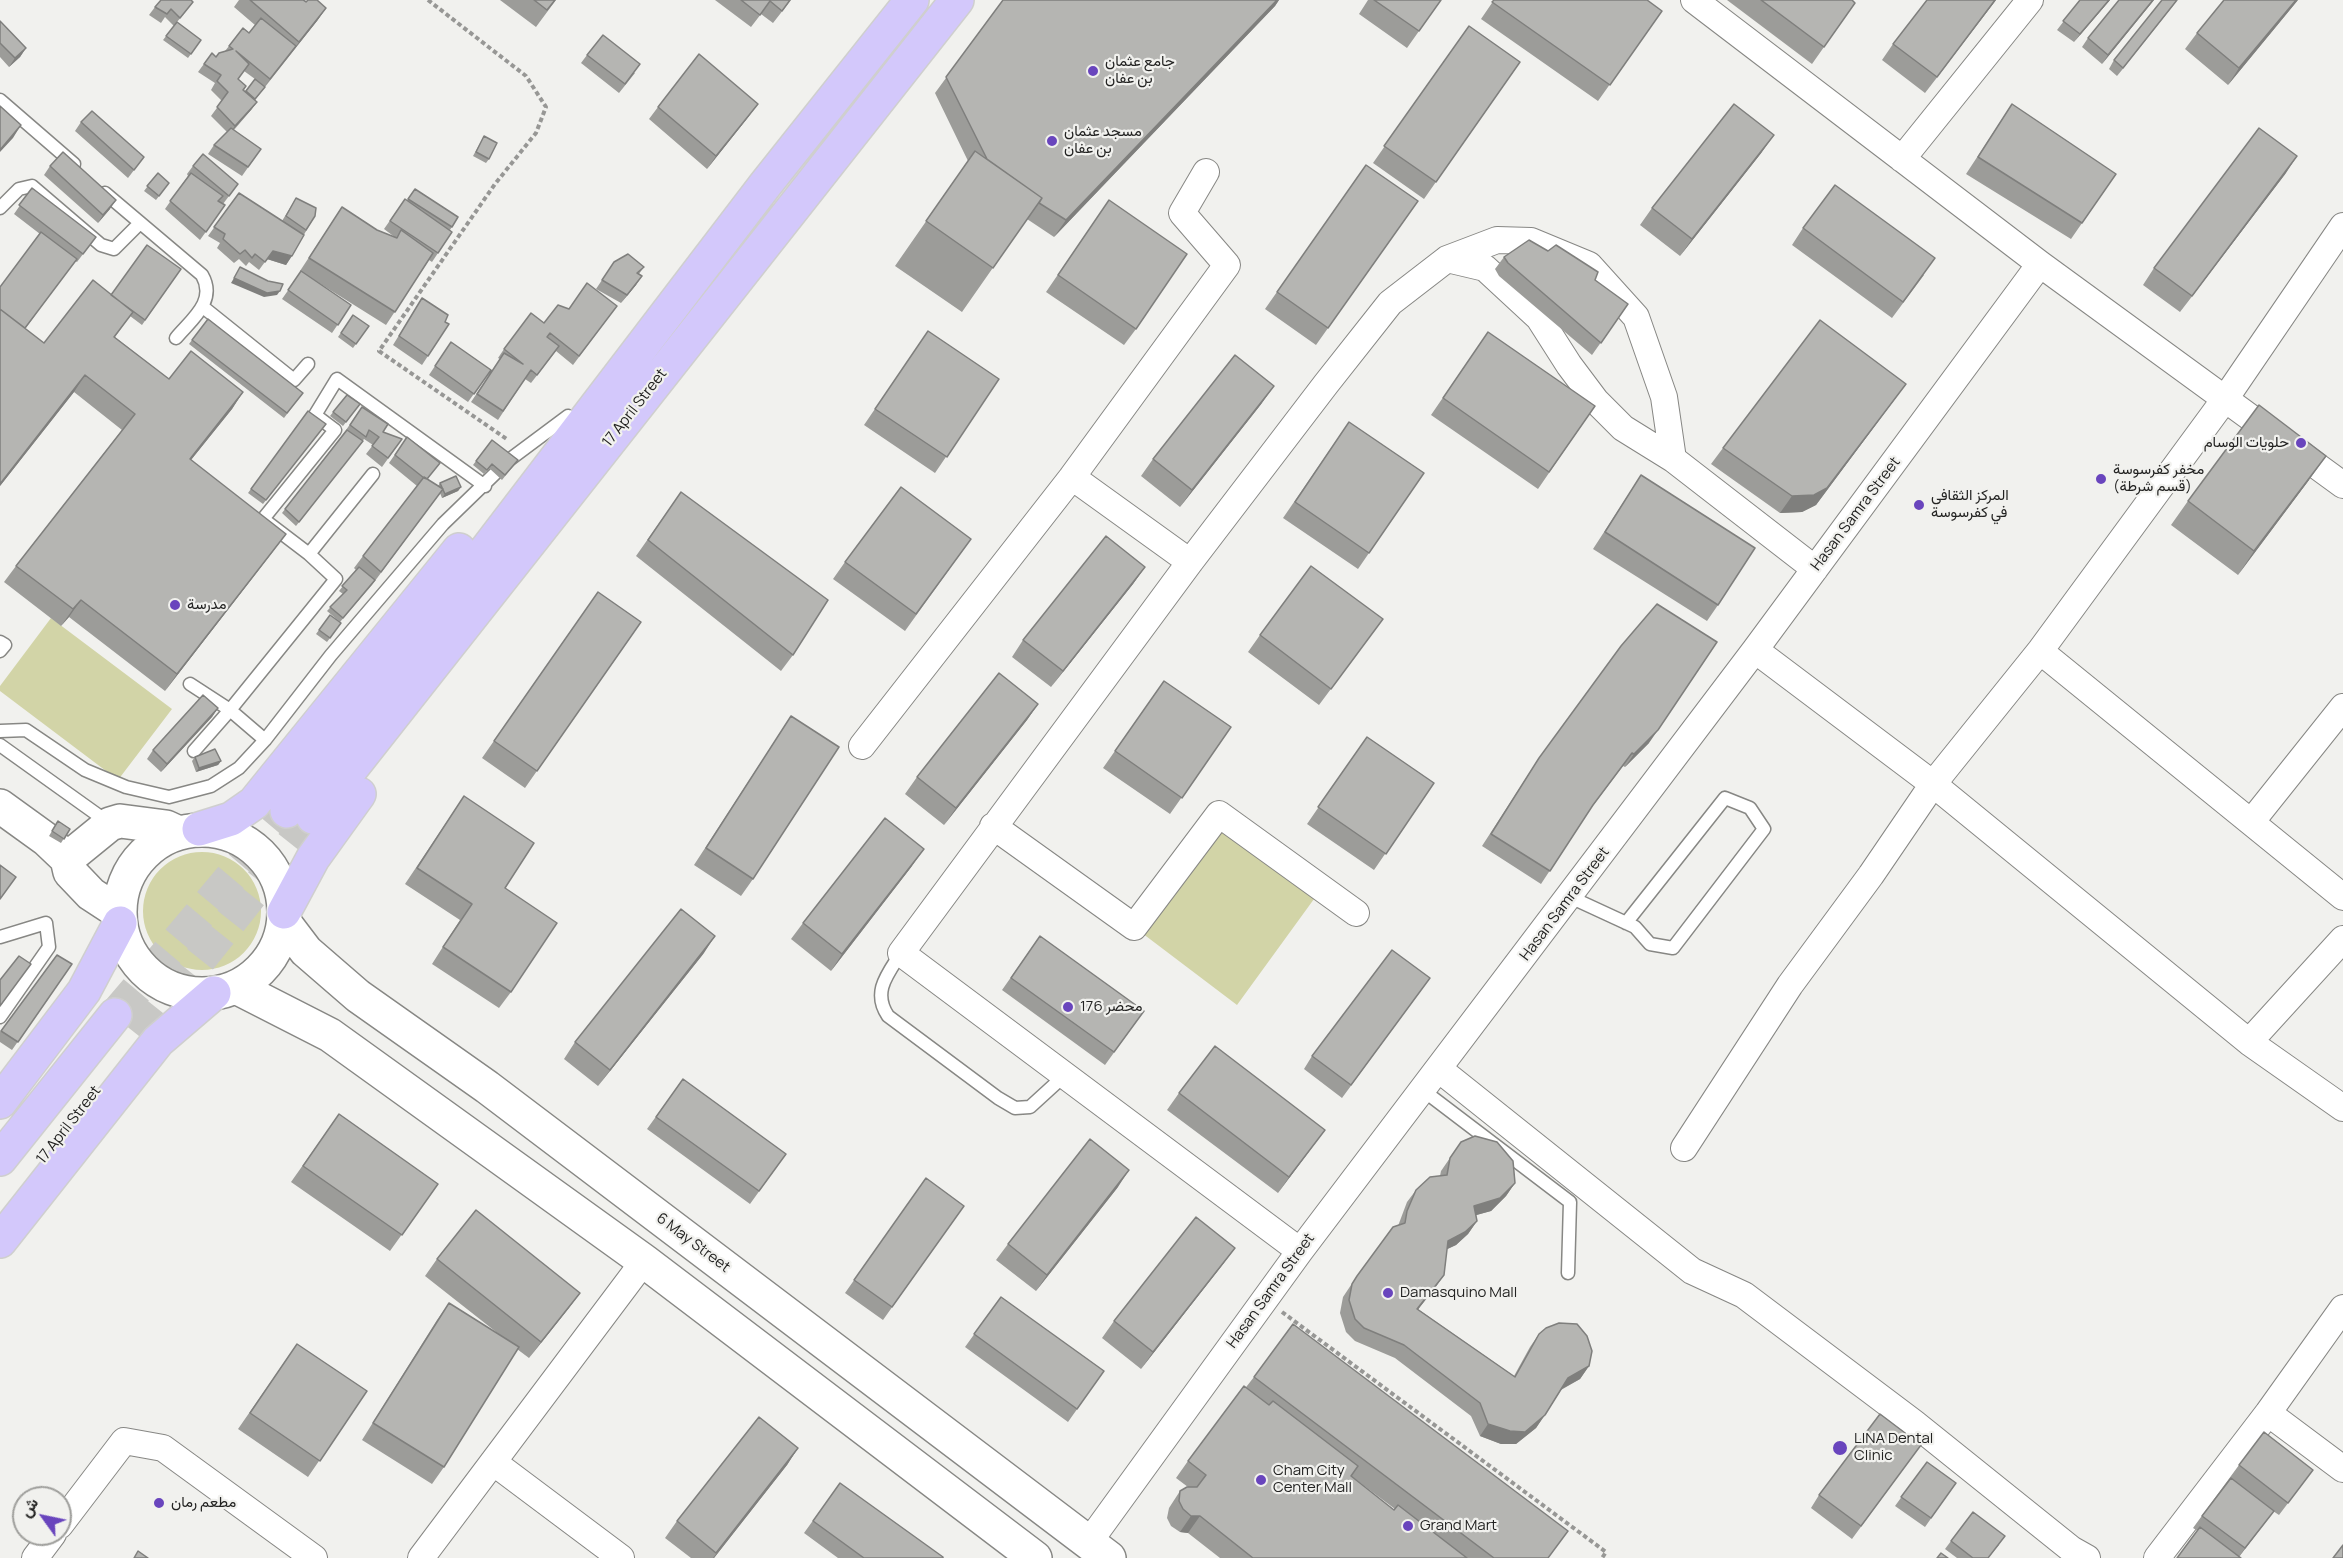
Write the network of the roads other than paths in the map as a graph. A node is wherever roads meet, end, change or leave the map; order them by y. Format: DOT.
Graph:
graph roads {
  1 [pos="912,0"];
  2 [pos="957,0"];
  3 [pos="1694,0"];
  4 [pos="2030,0"];
  5 [pos="0,100"];
  6 [pos="1902,159"];
  7 [pos="81,171"];
  8 [pos="1206,172"];
  9 [pos="765,184"];
  10 [pos="98,186"];
  11 [pos="793,207"];
  12 [pos="0,208"];
  13 [pos="139,224"];
  14 [pos="2343,226"];
  15 [pos="1447,259"];
  16 [pos="2040,264"];
  17 [pos="203,307"];
  18 [pos="176,338"];
  19 [pos="308,364"];
  20 [pos="2226,399"];
  21 [pos="568,416"];
  22 [pos="1673,459"];
  23 [pos="373,474"];
  24 [pos="1072,477"];
  25 [pos="2343,485"];
  26 [pos="485,486"];
  27 [pos="309,554"];
  28 [pos="1190,562"];
  29 [pos="1815,569"];
  30 [pos="0,642"];
  31 [pos="1755,650"];
  32 [pos="0,651"];
  33 [pos="2040,651"];
  34 [pos="190,684"];
  35 [pos="2343,707"];
  36 [pos="230,710"];
  37 [pos="0,731"];
  38 [pos="265,740"];
  39 [pos="0,746"];
  40 [pos="862,746"];
  41 [pos="194,751"];
  42 [pos="1933,784"];
  43 [pos="0,806"];
  44 [pos="2252,821"];
  45 [pos="110,824"];
  46 [pos="993,826"];
  47 [pos="189,831"];
  48 [pos="67,859"];
  49 [pos="1570,897"];
  50 [pos="2343,897"];
  51 [pos="1356,913"];
  52 [pos="284,917"];
  53 [pos="120,918"];
  54 [pos="1626,923"];
  55 [pos="0,937"];
  56 [pos="2343,939"];
  57 [pos="901,953"];
  58 [pos="225,990"];
  59 [pos="115,1015"];
  60 [pos="0,1017"];
  61 [pos="139,1036"];
  62 [pos="2249,1042"];
  63 [pos="1440,1070"];
  64 [pos="1065,1075"];
  65 [pos="487,1087"];
  66 [pos="1424,1091"];
  67 [pos="0,1102"];
  68 [pos="2343,1108"];
  69 [pos="456,1126"];
  70 [pos="1684,1148"];
  71 [pos="0,1159"];
  72 [pos="0,1215"];
  73 [pos="0,1241"];
  74 [pos="1300,1251"];
  75 [pos="644,1261"];
  76 [pos="1568,1273"];
  77 [pos="2343,1308"];
  78 [pos="2268,1413"];
  79 [pos="493,1461"];
  80 [pos="2343,1469"];
  81 [pos="72,1509"];
  82 [pos="1099,1550"];
  83 [pos="314,1558"];
  84 [pos="421,1558"];
  85 [pos="621,1558"];
  86 [pos="1035,1558"];
  87 [pos="2086,1558"];
  88 [pos="2157,1558"];
  1 -- 9 [label="main road, 17 April Street"];
  2 -- 11 [label="main road, 17 April Street"];
  3 -- 6 [label="street"];
  4 -- 6 [label="street"];
  5 -- 7 [label="lane"];
  6 -- 16 [label="street"];
  8 -- 24 [label="street"];
  9 -- 11 [label="main road, 17 April Street"];
  9 -- 21 [label="main road"];
  10 -- 13 [label="lane"];
  11 -- 52 [label="main road"];
  12 -- 13 [label="lane"];
  13 -- 17 [label="lane"];
  14 -- 20 [label="street"];
  15 -- 22 [label="street"];
  15 -- 22 [label="street"];
  15 -- 28 [label="street"];
  16 -- 20 [label="street"];
  16 -- 29 [label="street, Hasan Samra Street"];
  17 -- 18 [label="lane"];
  17 -- 19 [label="lane"];
  20 -- 25 [label="street"];
  20 -- 33 [label="street"];
  21 -- 26 [label="lane"];
  21 -- 47 [label="main road"];
  22 -- 29 [label="street"];
  23 -- 27 [label="lane"];
  24 -- 28 [label="street"];
  24 -- 40 [label="street"];
  26 -- 27 [label="lane"];
  26 -- 38 [label="lane"];
  27 -- 36 [label="lane"];
  28 -- 46 [label="street"];
  29 -- 31 [label="street, Hasan Samra Street"];
  30 -- 32 [label="lane"];
  31 -- 42 [label="street"];
  31 -- 49 [label="street, Hasan Samra Street"];
  33 -- 42 [label="street"];
  33 -- 44 [label="street"];
  34 -- 36 [label="lane"];
  35 -- 44 [label="street"];
  36 -- 38 [label="lane"];
  36 -- 41 [label="lane"];
  37 -- 38 [label="lane"];
  39 -- 45 [label="lane"];
  42 -- 62 [label="street"];
  42 -- 70 [label="street"];
  43 -- 48 [label="main road"];
  44 -- 50 [label="street"];
  45 -- 47 [label="main road"];
  45 -- 48 [label="main road"];
  46 -- 51 [label="street"];
  46 -- 57 [label="street"];
  47 -- 52 [label="main road"];
  47 -- 53 [label="main road"];
  48 -- 53 [label="main road"];
  49 -- 54 [label="lane"];
  49 -- 63 [label="street, Hasan Samra Street"];
  52 -- 58 [label="main road"];
  52 -- 65 [label="main road, 6 May Street"];
  53 -- 58 [label="main road"];
  53 -- 67 [label="main road"];
  54 -- 54 [label="lane"];
  55 -- 60 [label="lane"];
  56 -- 62 [label="street"];
  57 -- 64 [label="street"];
  57 -- 64 [label="lane"];
  58 -- 69 [label="main road"];
  58 -- 73 [label="main road"];
  59 -- 71 [label="main road"];
  61 -- 72 [label="main road, 17 April Street"];
  62 -- 68 [label="street"];
  63 -- 66 [label="street, Hasan Samra Street"];
  63 -- 87 [label="street"];
  64 -- 74 [label="street"];
  65 -- 69 [label="main road"];
  65 -- 82 [label="main road, 6 May Street"];
  66 -- 74 [label="street, Hasan Samra Street"];
  66 -- 76 [label="lane"];
  69 -- 75 [label="main road"];
  74 -- 82 [label="street, Hasan Samra Street"];
  75 -- 79 [label="street"];
  75 -- 86 [label="main road"];
  77 -- 78 [label="street"];
  78 -- 80 [label="street"];
  78 -- 88 [label="street"];
  79 -- 84 [label="street"];
  79 -- 85 [label="street"];
  81 -- 83 [label="street"];
}
